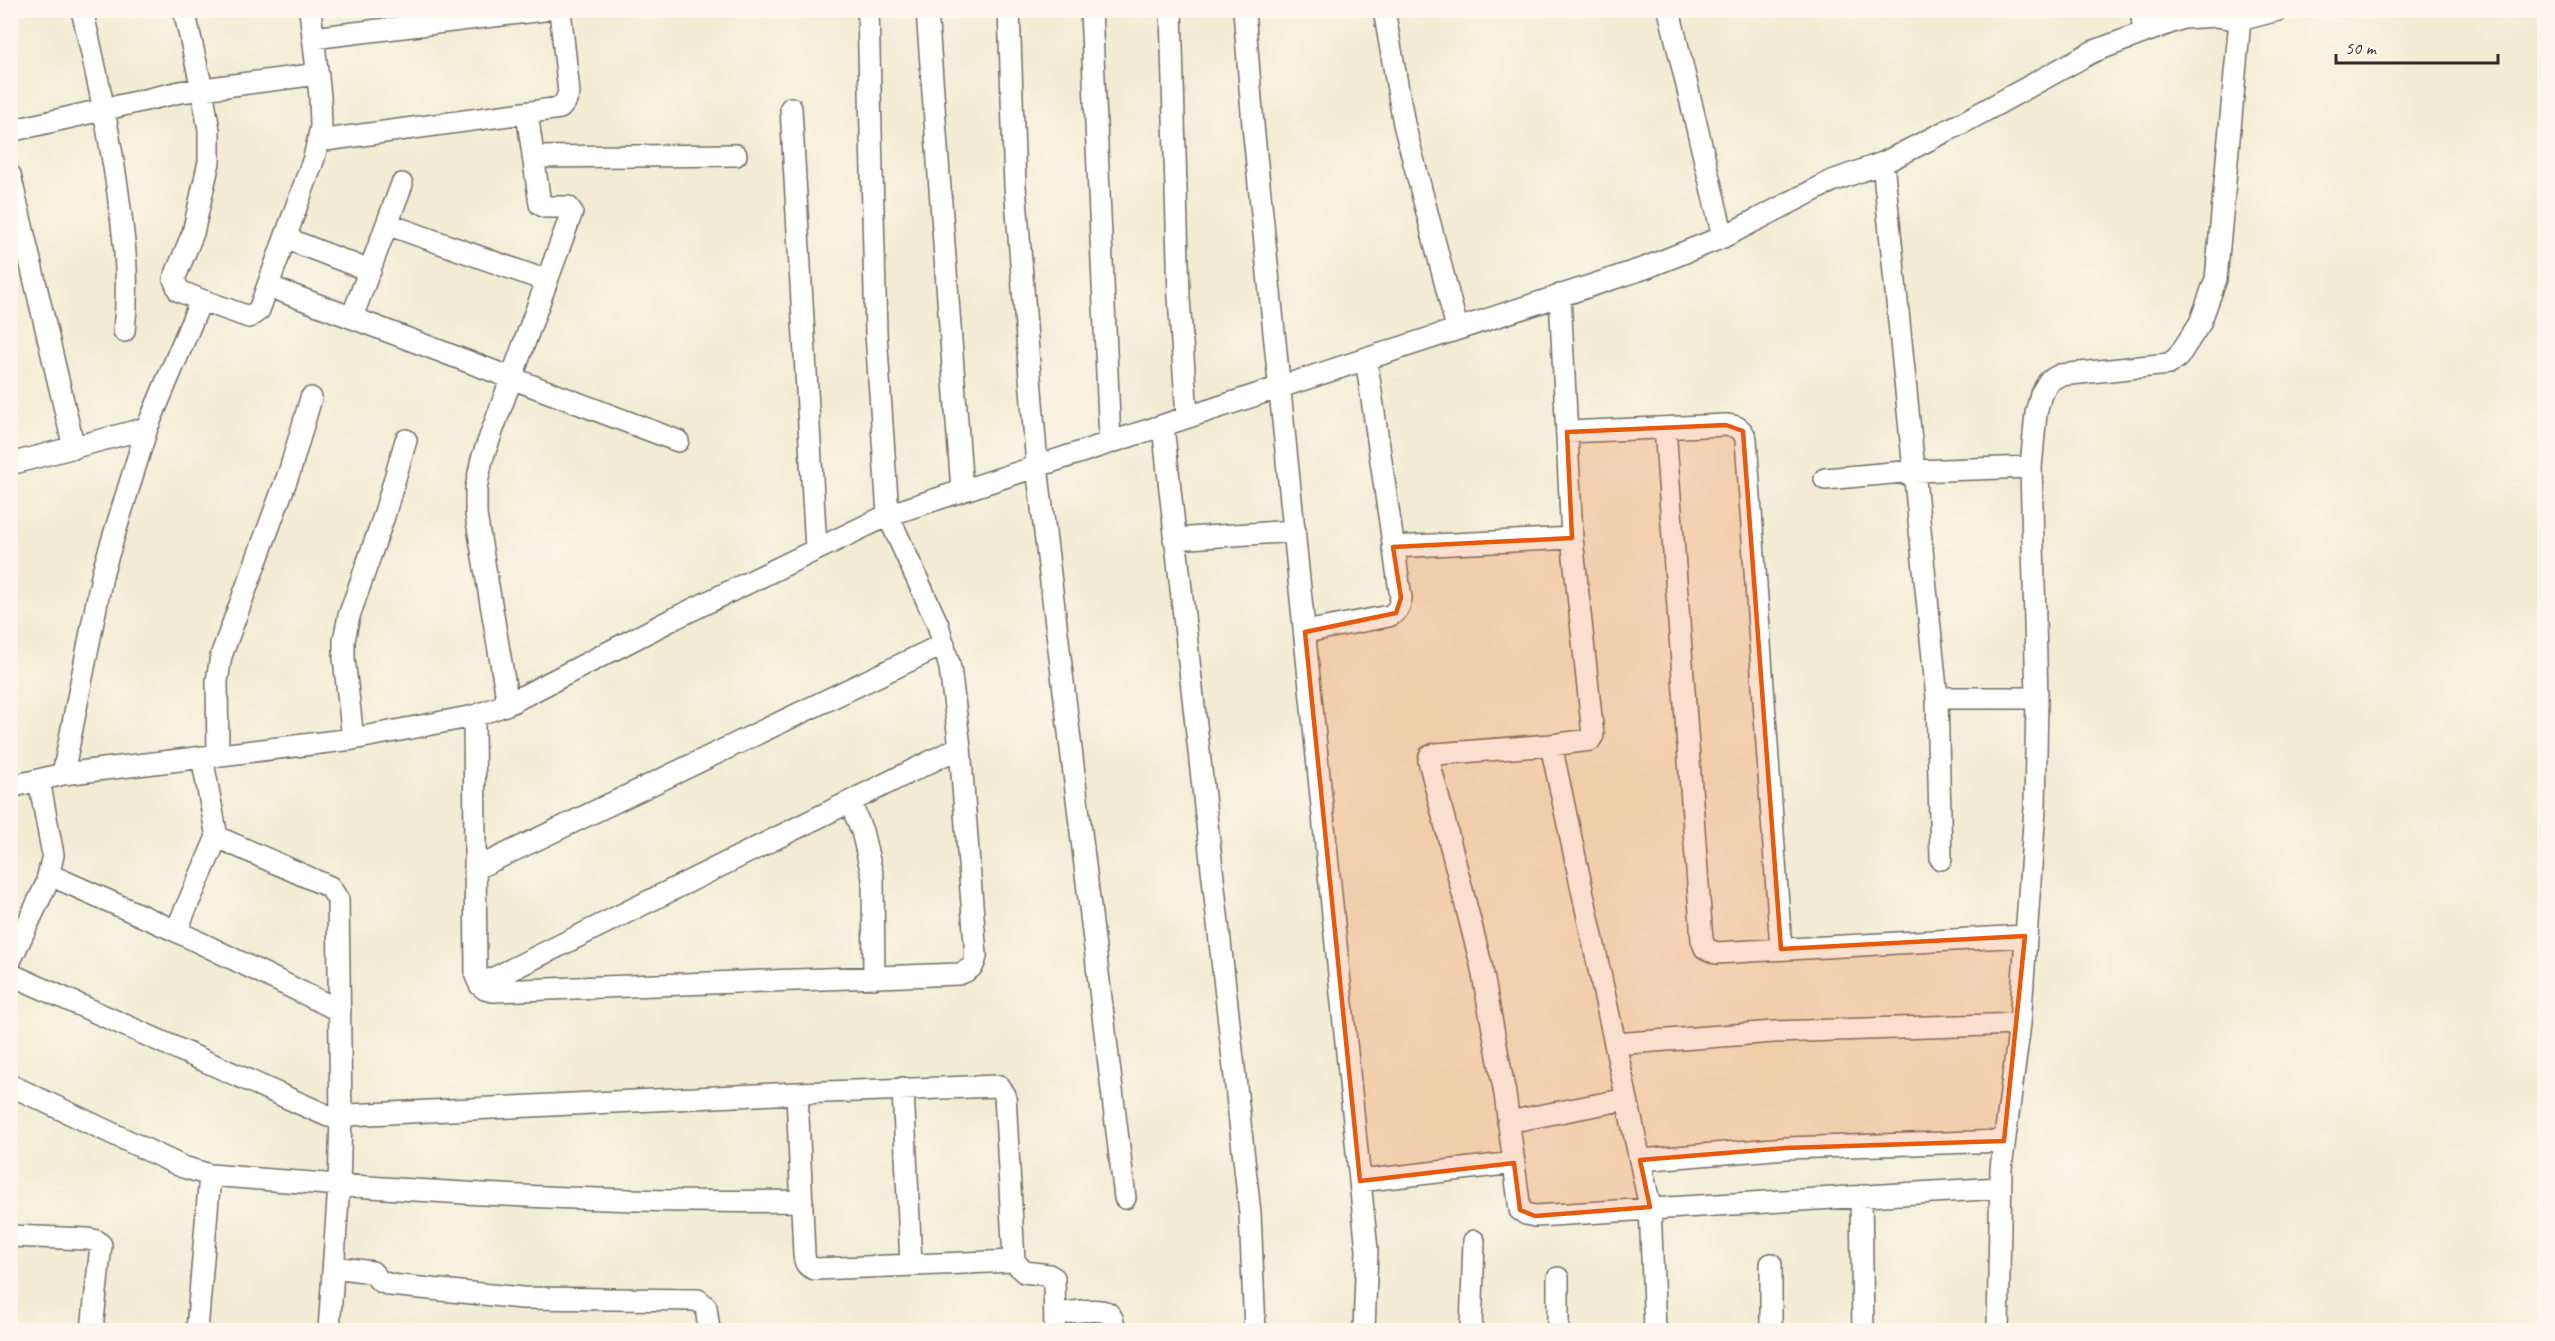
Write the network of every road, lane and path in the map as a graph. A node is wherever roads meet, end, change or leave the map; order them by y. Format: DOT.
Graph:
graph roads {
  1 [pos="82,10"];
  2 [pos="184,10"];
  3 [pos="310,10"];
  4 [pos="544,10"];
  5 [pos="560,10"];
  6 [pos="868,10"];
  7 [pos="927,10"];
  8 [pos="1009,10"];
  9 [pos="1091,10"];
  10 [pos="1171,10"];
  11 [pos="1244,10"];
  12 [pos="1384,10"];
  13 [pos="1669,10"];
  14 [pos="2141,10"];
  15 [pos="2278,10"];
  16 [pos="2240,20"];
  17 [pos="2144,32"];
  18 [pos="313,38"];
  19 [pos="318,74"];
  20 [pos="202,89"];
  21 [pos="791,108"];
  22 [pos="105,109"];
  23 [pos="527,113"];
  24 [pos="10,131"];
  25 [pos="318,141"];
  26 [pos="736,155"];
  27 [pos="533,157"];
  28 [pos="1883,163"];
  29 [pos="10,175"];
  30 [pos="402,184"];
  31 [pos="387,224"];
  32 [pos="1723,237"];
  33 [pos="285,238"];
  34 [pos="370,271"];
  35 [pos="547,281"];
  36 [pos="268,286"];
  37 [pos="1560,294"];
  38 [pos="201,300"];
  39 [pos="352,317"];
  40 [pos="1457,328"];
  41 [pos="124,331"];
  42 [pos="1366,358"];
  43 [pos="512,376"];
  44 [pos="1281,386"];
  45 [pos="311,398"];
  46 [pos="1187,417"];
  47 [pos="1163,426"];
  48 [pos="147,428"];
  49 [pos="1665,428"];
  50 [pos="1567,432"];
  51 [pos="406,440"];
  52 [pos="678,441"];
  53 [pos="1110,442"];
  54 [pos="74,448"];
  55 [pos="10,464"];
  56 [pos="1037,466"];
  57 [pos="2031,467"];
  58 [pos="1914,471"];
  59 [pos="1825,479"];
  60 [pos="962,491"];
  61 [pos="888,515"];
  62 [pos="1295,531"];
  63 [pos="1572,538"];
  64 [pos="1174,539"];
  65 [pos="1394,547"];
  66 [pos="816,549"];
  67 [pos="1305,632"];
  68 [pos="945,644"];
  69 [pos="1937,698"];
  70 [pos="2037,698"];
  71 [pos="508,704"];
  72 [pos="474,716"];
  73 [pos="352,739"];
  74 [pos="1551,745"];
  75 [pos="960,747"];
  76 [pos="210,756"];
  77 [pos="63,774"];
  78 [pos="39,780"];
  79 [pos="10,787"];
  80 [pos="850,802"];
  81 [pos="217,837"];
  82 [pos="1941,859"];
  83 [pos="475,869"];
  84 [pos="50,875"];
  85 [pos="176,931"];
  86 [pos="2025,936"];
  87 [pos="1781,949"];
  88 [pos="10,961"];
  89 [pos="10,974"];
  90 [pos="874,978"];
  91 [pos="480,985"];
  92 [pos="340,1011"];
  93 [pos="2020,1024"];
  94 [pos="1615,1044"];
  95 [pos="10,1085"];
  96 [pos="903,1088"];
  97 [pos="797,1093"];
  98 [pos="1627,1099"];
  99 [pos="341,1117"];
  100 [pos="1508,1122"];
  101 [pos="2004,1142"];
  102 [pos="1640,1160"];
  103 [pos="1514,1163"];
  104 [pos="210,1175"];
  105 [pos="1360,1181"];
  106 [pos="339,1185"];
  107 [pos="2000,1188"];
  108 [pos="1861,1196"];
  109 [pos="1125,1198"];
  110 [pos="802,1201"];
  111 [pos="1650,1207"];
  112 [pos="10,1236"];
  113 [pos="1474,1241"];
  114 [pos="1014,1261"];
  115 [pos="1771,1264"];
  116 [pos="911,1265"];
  117 [pos="334,1267"];
  118 [pos="1558,1278"];
  119 [pos="1055,1322"];
  120 [pos="92,1330"];
  121 [pos="197,1330"];
  122 [pos="329,1330"];
  123 [pos="709,1330"];
  124 [pos="1114,1330"];
  125 [pos="1255,1330"];
  126 [pos="1364,1330"];
  127 [pos="1471,1330"];
  128 [pos="1558,1330"];
  129 [pos="1655,1330"];
  130 [pos="1771,1330"];
  131 [pos="1863,1330"];
  132 [pos="1998,1330"];
  1 -- 22 [label="street"];
  2 -- 20 [label="street"];
  3 -- 18 [label="street"];
  4 -- 18 [label="street"];
  5 -- 23 [label="street"];
  6 -- 61 [label="street"];
  7 -- 60 [label="street"];
  8 -- 56 [label="street"];
  9 -- 53 [label="street"];
  10 -- 46 [label="street"];
  11 -- 44 [label="street"];
  12 -- 40 [label="street"];
  13 -- 32 [label="street"];
  14 -- 17 [label="street"];
  15 -- 16 [label="street"];
  16 -- 17 [label="street"];
  16 -- 57 [label="street"];
  17 -- 28 [label="street"];
  18 -- 19 [label="street"];
  19 -- 20 [label="street"];
  19 -- 25 [label="street"];
  20 -- 22 [label="street"];
  20 -- 38 [label="street"];
  21 -- 66 [label="street"];
  22 -- 24 [label="street"];
  22 -- 41 [label="street"];
  23 -- 25 [label="street"];
  23 -- 27 [label="street"];
  25 -- 33 [label="street"];
  26 -- 27 [label="street"];
  27 -- 35 [label="street"];
  28 -- 32 [label="street"];
  28 -- 58 [label="street"];
  29 -- 54 [label="street"];
  30 -- 31 [label="street"];
  31 -- 34 [label="street"];
  31 -- 35 [label="street"];
  32 -- 37 [label="street"];
  33 -- 34 [label="street"];
  33 -- 36 [label="street"];
  34 -- 39 [label="street"];
  35 -- 43 [label="street"];
  36 -- 38 [label="street"];
  36 -- 39 [label="street"];
  37 -- 40 [label="street"];
  37 -- 50 [label="street"];
  38 -- 48 [label="street"];
  39 -- 43 [label="street"];
  40 -- 42 [label="street"];
  42 -- 44 [label="street"];
  42 -- 65 [label="street"];
  43 -- 52 [label="street"];
  43 -- 71 [label="street"];
  44 -- 46 [label="street"];
  44 -- 62 [label="street"];
  45 -- 76 [label="street"];
  46 -- 47 [label="street"];
  47 -- 53 [label="street"];
  47 -- 64 [label="street"];
  48 -- 54 [label="street"];
  48 -- 77 [label="street"];
  49 -- 50 [label="street"];
  49 -- 87 [label="street"];
  49 -- 87 [label="street"];
  50 -- 63 [label="street"];
  51 -- 73 [label="street"];
  53 -- 56 [label="street"];
  54 -- 55 [label="street"];
  56 -- 60 [label="street"];
  56 -- 109 [label="street"];
  57 -- 58 [label="street"];
  57 -- 70 [label="street"];
  58 -- 59 [label="street"];
  58 -- 69 [label="street"];
  60 -- 61 [label="street"];
  61 -- 66 [label="street"];
  61 -- 68 [label="street"];
  62 -- 64 [label="street"];
  62 -- 67 [label="street"];
  63 -- 65 [label="street"];
  63 -- 74 [label="street"];
  64 -- 125 [label="street"];
  65 -- 67 [label="street"];
  66 -- 71 [label="street"];
  67 -- 105 [label="street"];
  68 -- 75 [label="street"];
  68 -- 83 [label="street"];
  69 -- 70 [label="street"];
  69 -- 82 [label="street"];
  70 -- 86 [label="street"];
  71 -- 72 [label="street"];
  72 -- 73 [label="street"];
  72 -- 83 [label="street"];
  73 -- 76 [label="street"];
  74 -- 94 [label="street"];
  74 -- 100 [label="street"];
  75 -- 80 [label="street"];
  75 -- 90 [label="street"];
  76 -- 77 [label="street"];
  76 -- 81 [label="street"];
  77 -- 78 [label="street"];
  78 -- 79 [label="street"];
  78 -- 84 [label="street"];
  80 -- 90 [label="street"];
  80 -- 91 [label="street"];
  81 -- 85 [label="street"];
  81 -- 92 [label="street"];
  83 -- 91 [label="street"];
  84 -- 85 [label="street"];
  84 -- 88 [label="street"];
  85 -- 92 [label="street"];
  86 -- 87 [label="street"];
  86 -- 93 [label="street"];
  89 -- 99 [label="street"];
  90 -- 91 [label="street"];
  92 -- 99 [label="street"];
  93 -- 94 [label="street"];
  93 -- 101 [label="street"];
  94 -- 98 [label="street"];
  95 -- 104 [label="street"];
  96 -- 97 [label="street"];
  96 -- 114 [label="street"];
  96 -- 116 [label="street"];
  97 -- 99 [label="street"];
  97 -- 110 [label="street"];
  98 -- 100 [label="street"];
  98 -- 102 [label="street"];
  99 -- 106 [label="street"];
  100 -- 103 [label="street"];
  101 -- 102 [label="street"];
  101 -- 107 [label="street"];
  102 -- 111 [label="street"];
  103 -- 105 [label="street"];
  103 -- 111 [label="street"];
  104 -- 106 [label="street"];
  104 -- 121 [label="street"];
  105 -- 126 [label="street"];
  106 -- 110 [label="street"];
  106 -- 117 [label="street"];
  107 -- 108 [label="street"];
  107 -- 132 [label="street"];
  108 -- 111 [label="street"];
  108 -- 131 [label="street"];
  110 -- 116 [label="street"];
  111 -- 129 [label="street"];
  112 -- 120 [label="street"];
  113 -- 127 [label="street"];
  114 -- 116 [label="street"];
  114 -- 119 [label="street"];
  115 -- 130 [label="street"];
  117 -- 122 [label="street"];
  117 -- 123 [label="street"];
  118 -- 128 [label="street"];
  119 -- 124 [label="street"];
}
